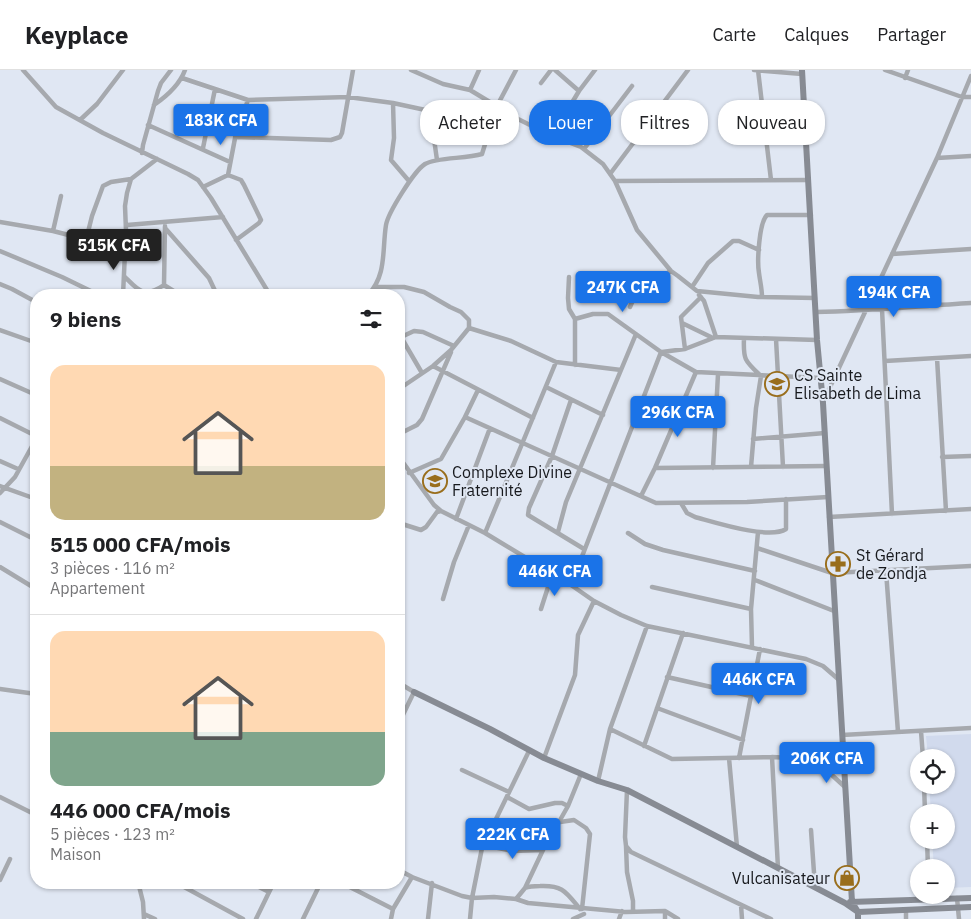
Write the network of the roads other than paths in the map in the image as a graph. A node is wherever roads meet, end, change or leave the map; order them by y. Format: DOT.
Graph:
graph roads {
  1 [pos="23,70"];
  2 [pos="123,70"];
  3 [pos="171,70"];
  4 [pos="185,70"];
  5 [pos="353,70"];
  6 [pos="411,70"];
  7 [pos="479,70"];
  8 [pos="516,70"];
  9 [pos="551,70"];
  10 [pos="555,70"];
  11 [pos="595,70"];
  12 [pos="688,70"];
  13 [pos="754,70"];
  14 [pos="758,70"];
  15 [pos="885,70"];
  16 [pos="908,70"];
  17 [pos="417,72"];
  18 [pos="802,72"];
  19 [pos="971,76"];
  20 [pos="182,78"];
  21 [pos="904,78"];
  22 [pos="541,83"];
  23 [pos="632,86"];
  24 [pos="215,89"];
  25 [pos="470,90"];
  26 [pos="579,91"];
  27 [pos="348,97"];
  28 [pos="971,97"];
  29 [pos="962,98"];
  30 [pos="248,100"];
  31 [pos="487,100"];
  32 [pos="500,100"];
  33 [pos="574,100"];
  34 [pos="762,100"];
  35 [pos="804,100"];
  36 [pos="393,103"];
  37 [pos="154,104"];
  38 [pos="420,110"];
  39 [pos="80,120"];
  40 [pos="148,125"];
  41 [pos="235,138"];
  42 [pos="435,145"];
  43 [pos="485,145"];
  44 [pos="574,145"];
  45 [pos="767,145"];
  46 [pos="806,145"];
  47 [pos="203,148"];
  48 [pos="584,149"];
  49 [pos="142,153"];
  50 [pos="971,156"];
  51 [pos="937,158"];
  52 [pos="157,160"];
  53 [pos="437,160"];
  54 [pos="230,162"];
  55 [pos="610,174"];
  56 [pos="228,175"];
  57 [pos="131,179"];
  58 [pos="771,180"];
  59 [pos="808,180"];
  60 [pos="615,181"];
  61 [pos="409,182"];
  62 [pos="203,187"];
  63 [pos="61,196"];
  64 [pos="811,215"];
  65 [pos="223,217"];
  66 [pos="0,222"];
  67 [pos="165,225"];
  68 [pos="126,226"];
  69 [pos="53,231"];
  70 [pos="86,240"];
  71 [pos="236,240"];
  72 [pos="126,248"];
  73 [pos="971,249"];
  74 [pos="759,250"];
  75 [pos="0,251"];
  76 [pos="892,254"];
  77 [pos="671,272"];
  78 [pos="124,276"];
  79 [pos="569,277"];
  80 [pos="0,284"];
  81 [pos="164,285"];
  82 [pos="375,287"];
  83 [pos="692,287"];
  84 [pos="87,289"];
  85 [pos="123,289"];
  86 [pos="136,289"];
  87 [pos="158,289"];
  88 [pos="170,289"];
  89 [pos="214,289"];
  90 [pos="266,289"];
  91 [pos="697,291"];
  92 [pos="701,297"];
  93 [pos="762,297"];
  94 [pos="815,298"];
  95 [pos="30,299"];
  96 [pos="971,303"];
  97 [pos="630,307"];
  98 [pos="882,309"];
  99 [pos="866,311"];
  100 [pos="816,312"];
  101 [pos="575,319"];
  102 [pos="682,323"];
  103 [pos="469,328"];
  104 [pos="0,330"];
  105 [pos="636,334"];
  106 [pos="405,335"];
  107 [pos="715,337"];
  108 [pos="744,338"];
  109 [pos="776,339"];
  110 [pos="817,340"];
  111 [pos="30,341"];
  112 [pos="405,345"];
  113 [pos="453,348"];
  114 [pos="685,349"];
  115 [pos="661,352"];
  116 [pos="971,356"];
  117 [pos="937,358"];
  118 [pos="885,361"];
  119 [pos="556,362"];
  120 [pos="575,365"];
  121 [pos="434,366"];
  122 [pos="621,370"];
  123 [pos="443,372"];
  124 [pos="696,372"];
  125 [pos="422,373"];
  126 [pos="718,374"];
  127 [pos="762,376"];
  128 [pos="779,376"];
  129 [pos="821,378"];
  130 [pos="0,379"];
  131 [pos="405,385"];
  132 [pos="546,388"];
  133 [pos="478,390"];
  134 [pos="30,392"];
  135 [pos="571,400"];
  136 [pos="823,403"];
  137 [pos="603,415"];
  138 [pos="465,417"];
  139 [pos="0,418"];
  140 [pos="533,418"];
  141 [pos="490,428"];
  142 [pos="405,431"];
  143 [pos="825,433"];
  144 [pos="30,434"];
  145 [pos="780,436"];
  146 [pos="754,439"];
  147 [pos="522,443"];
  148 [pos="30,448"];
  149 [pos="552,456"];
  150 [pos="971,456"];
  151 [pos="942,457"];
  152 [pos="0,461"];
  153 [pos="826,466"];
  154 [pos="405,467"];
  155 [pos="751,467"];
  156 [pos="782,467"];
  157 [pos="580,468"];
  158 [pos="655,468"];
  159 [pos="713,468"];
  160 [pos="18,469"];
  161 [pos="409,473"];
  162 [pos="611,483"];
  163 [pos="2,487"];
  164 [pos="0,493"];
  165 [pos="30,496"];
  166 [pos="641,496"];
  167 [pos="828,497"];
  168 [pos="786,499"];
  169 [pos="681,503"];
  170 [pos="971,509"];
  171 [pos="441,511"];
  172 [pos="946,511"];
  173 [pos="892,514"];
  174 [pos="829,517"];
  175 [pos="456,519"];
  176 [pos="0,522"];
  177 [pos="405,525"];
  178 [pos="469,525"];
  179 [pos="558,532"];
  180 [pos="758,532"];
  181 [pos="485,533"];
  182 [pos="628,533"];
  183 [pos="30,537"];
  184 [pos="757,548"];
  185 [pos="584,549"];
  186 [pos="971,566"];
  187 [pos="0,567"];
  188 [pos="755,571"];
  189 [pos="886,571"];
  190 [pos="832,573"];
  191 [pos="555,576"];
  192 [pos="755,580"];
  193 [pos="30,585"];
  194 [pos="571,585"];
  195 [pos="652,587"];
  196 [pos="443,599"];
  197 [pos="594,601"];
  198 [pos="751,608"];
  199 [pos="541,609"];
  200 [pos="834,611"];
  201 [pos="648,626"];
  202 [pos="684,634"];
  203 [pos="752,647"];
  204 [pos="760,649"];
  205 [pos="667,678"];
  206 [pos="838,679"];
  207 [pos="405,687"];
  208 [pos="0,689"];
  209 [pos="414,692"];
  210 [pos="30,693"];
  211 [pos="750,696"];
  212 [pos="657,708"];
  213 [pos="405,711"];
  214 [pos="971,728"];
  215 [pos="610,729"];
  216 [pos="921,731"];
  217 [pos="898,732"];
  218 [pos="842,735"];
  219 [pos="742,740"];
  220 [pos="644,746"];
  221 [pos="922,749"];
  222 [pos="529,751"];
  223 [pos="843,751"];
  224 [pos="772,757"];
  225 [pos="544,758"];
  226 [pos="729,758"];
  227 [pos="739,758"];
  228 [pos="822,766"];
  229 [pos="462,770"];
  230 [pos="581,774"];
  231 [pos="598,781"];
  232 [pos="846,788"];
  233 [pos="627,790"];
  234 [pos="508,795"];
  235 [pos="0,797"];
  236 [pos="568,806"];
  237 [pos="30,812"];
  238 [pos="560,822"];
  239 [pos="811,830"];
  240 [pos="484,845"];
  241 [pos="626,846"];
  242 [pos="737,847"];
  243 [pos="543,850"];
  244 [pos="10,860"];
  245 [pos="778,868"];
  246 [pos="405,873"];
  247 [pos="412,877"];
  248 [pos="0,880"];
  249 [pos="432,883"];
  250 [pos="814,887"];
  251 [pos="524,888"];
  252 [pos="139,889"];
  253 [pos="188,889"];
  254 [pos="263,889"];
  255 [pos="270,889"];
  256 [pos="318,889"];
  257 [pos="354,889"];
  258 [pos="405,889"];
  259 [pos="405,889"];
  260 [pos="269,892"];
  261 [pos="472,898"];
  262 [pos="910,898"];
  263 [pos="957,898"];
  264 [pos="971,898"];
  265 [pos="516,899"];
  266 [pos="852,902"];
  267 [pos="845,903"];
  268 [pos="741,905"];
  269 [pos="958,907"];
  270 [pos="971,907"];
  271 [pos="393,909"];
  272 [pos="583,909"];
  273 [pos="906,910"];
  274 [pos="633,911"];
  275 [pos="624,912"];
  276 [pos="665,912"];
  277 [pos="144,916"];
  278 [pos="858,916"];
  279 [pos="583,917"];
  280 [pos="155,919"];
  281 [pos="243,919"];
  282 [pos="256,919"];
  283 [pos="303,919"];
  284 [pos="391,919"];
  285 [pos="428,919"];
  286 [pos="470,919"];
  287 [pos="574,919"];
  288 [pos="619,919"];
  289 [pos="626,919"];
  290 [pos="665,919"];
  291 [pos="678,919"];
  292 [pos="742,919"];
  293 [pos="770,919"];
  294 [pos="906,919"];
  295 [pos="959,919"];
  1 -- 39 [label="street"];
  2 -- 39 [label="street"];
  3 -- 37 [label="street"];
  4 -- 20 [label="street"];
  5 -- 27 [label="street"];
  6 -- 17 [label="street"];
  7 -- 25 [label="street"];
  8 -- 32 [label="street"];
  9 -- 22 [label="street"];
  10 -- 26 [label="street"];
  11 -- 26 [label="street"];
  12 -- 55 [label="street"];
  13 -- 14 [label="street"];
  14 -- 18 [label="street"];
  14 -- 34 [label="street"];
  15 -- 21 [label="street"];
  16 -- 21 [label="street"];
  17 -- 25 [label="street"];
  18 -- 35 [label="street"];
  19 -- 29 [label="street"];
  20 -- 24 [label="street"];
  20 -- 37 [label="street"];
  21 -- 29 [label="street"];
  23 -- 48 [label="street"];
  24 -- 30 [label="street"];
  24 -- 47 [label="street"];
  25 -- 31 [label="street"];
  26 -- 33 [label="street"];
  27 -- 30 [label="street"];
  27 -- 36 [label="street"];
  27 -- 41 [label="street"];
  28 -- 29 [label="street"];
  29 -- 51 [label="street"];
  30 -- 41 [label="street"];
  36 -- 38 [label="street"];
  36 -- 61 [label="street"];
  37 -- 40 [label="street"];
  39 -- 49 [label="street"];
  40 -- 47 [label="street"];
  40 -- 49 [label="street"];
  41 -- 54 [label="street"];
  42 -- 53 [label="street"];
  43 -- 53 [label="street"];
  44 -- 48 [label="street"];
  45 -- 58 [label="street"];
  46 -- 59 [label="street"];
  47 -- 54 [label="street"];
  48 -- 55 [label="street"];
  49 -- 52 [label="street"];
  50 -- 51 [label="street"];
  51 -- 76 [label="street"];
  52 -- 57 [label="street"];
  52 -- 62 [label="street"];
  53 -- 61 [label="street"];
  54 -- 56 [label="street"];
  55 -- 60 [label="street"];
  56 -- 62 [label="street"];
  56 -- 71 [label="street"];
  57 -- 68 [label="street"];
  57 -- 70 [label="street"];
  58 -- 59 [label="street"];
  58 -- 60 [label="street"];
  59 -- 64 [label="street"];
  60 -- 77 [label="street"];
  61 -- 82 [label="street"];
  62 -- 65 [label="street"];
  63 -- 69 [label="street"];
  64 -- 74 [label="street"];
  64 -- 94 [label="street"];
  65 -- 67 [label="street"];
  65 -- 71 [label="street"];
  66 -- 69 [label="street"];
  67 -- 68 [label="street"];
  67 -- 81 [label="street"];
  67 -- 89 [label="street"];
  68 -- 72 [label="street"];
  69 -- 70 [label="street"];
  70 -- 72 [label="street"];
  71 -- 90 [label="street"];
  72 -- 78 [label="street"];
  73 -- 76 [label="street"];
  74 -- 83 [label="street"];
  74 -- 93 [label="street"];
  75 -- 84 [label="street"];
  76 -- 99 [label="street"];
  77 -- 83 [label="street"];
  77 -- 97 [label="street"];
  78 -- 85 [label="street"];
  78 -- 86 [label="street"];
  79 -- 101 [label="street"];
  80 -- 95 [label="street"];
  81 -- 87 [label="street"];
  81 -- 88 [label="street"];
  82 -- 103 [label="street"];
  83 -- 91 [label="street"];
  91 -- 92 [label="street"];
  91 -- 93 [label="street"];
  92 -- 102 [label="street"];
  92 -- 107 [label="street"];
  93 -- 94 [label="street"];
  94 -- 100 [label="street"];
  96 -- 98 [label="street"];
  98 -- 99 [label="street"];
  98 -- 118 [label="street"];
  99 -- 100 [label="street"];
  99 -- 136 [label="street"];
  100 -- 110 [label="street"];
  101 -- 105 [label="street"];
  101 -- 120 [label="street"];
  102 -- 107 [label="street"];
  102 -- 114 [label="street"];
  103 -- 113 [label="street"];
  103 -- 119 [label="street"];
  104 -- 111 [label="street"];
  105 -- 115 [label="street"];
  105 -- 122 [label="street"];
  106 -- 113 [label="street"];
  107 -- 108 [label="street"];
  107 -- 114 [label="street"];
  108 -- 109 [label="street"];
  108 -- 127 [label="street"];
  109 -- 110 [label="street"];
  109 -- 128 [label="street"];
  110 -- 129 [label="street"];
  112 -- 125 [label="street"];
  113 -- 121 [label="street"];
  113 -- 123 [label="street"];
  114 -- 115 [label="street"];
  115 -- 124 [label="street"];
  115 -- 162 [label="street"];
  116 -- 117 [label="street"];
  117 -- 118 [label="street"];
  117 -- 151 [label="street"];
  118 -- 173 [label="street"];
  119 -- 120 [label="street"];
  119 -- 132 [label="street"];
  120 -- 122 [label="street"];
  121 -- 123 [label="street"];
  121 -- 125 [label="street"];
  122 -- 137 [label="street"];
  123 -- 133 [label="street"];
  123 -- 142 [label="street"];
  124 -- 126 [label="street"];
  124 -- 158 [label="street"];
  125 -- 131 [label="street"];
  126 -- 127 [label="street"];
  126 -- 159 [label="street"];
  127 -- 128 [label="street"];
  127 -- 146 [label="street"];
  128 -- 129 [label="street"];
  128 -- 145 [label="street"];
  129 -- 136 [label="street"];
  130 -- 134 [label="street"];
  132 -- 135 [label="street"];
  132 -- 140 [label="street"];
  133 -- 138 [label="street"];
  133 -- 140 [label="street"];
  135 -- 137 [label="street"];
  135 -- 149 [label="street"];
  136 -- 143 [label="street"];
  137 -- 157 [label="street"];
  138 -- 141 [label="street"];
  138 -- 161 [label="street"];
  139 -- 144 [label="street"];
  140 -- 147 [label="street"];
  141 -- 147 [label="street"];
  141 -- 175 [label="street"];
  143 -- 145 [label="street"];
  143 -- 153 [label="street"];
  145 -- 146 [label="street"];
  145 -- 156 [label="street"];
  146 -- 155 [label="street"];
  147 -- 149 [label="street"];
  147 -- 181 [label="street"];
  148 -- 160 [label="street"];
  149 -- 157 [label="street"];
  149 -- 179 [label="street"];
  150 -- 151 [label="street"];
  151 -- 172 [label="street"];
  152 -- 160 [label="street"];
  153 -- 156 [label="street"];
  153 -- 167 [label="street"];
  154 -- 161 [label="street"];
  155 -- 156 [label="street"];
  155 -- 159 [label="street"];
  157 -- 162 [label="street"];
  157 -- 179 [label="street"];
  158 -- 159 [label="street"];
  158 -- 166 [label="street"];
  160 -- 163 [label="street"];
  161 -- 171 [label="street"];
  162 -- 166 [label="street"];
  162 -- 185 [label="street"];
  163 -- 164 [label="street"];
  163 -- 165 [label="street"];
  166 -- 169 [label="street"];
  167 -- 168 [label="street"];
  167 -- 174 [label="street"];
  168 -- 169 [label="street"];
  168 -- 180 [label="street"];
  169 -- 180 [label="street"];
  170 -- 172 [label="street"];
  171 -- 175 [label="street"];
  171 -- 177 [label="street"];
  172 -- 173 [label="street"];
  173 -- 174 [label="street"];
  174 -- 190 [label="street"];
  175 -- 178 [label="street"];
  176 -- 183 [label="street"];
  178 -- 181 [label="street"];
  178 -- 196 [label="street"];
  179 -- 185 [label="street"];
  180 -- 184 [label="street"];
  181 -- 191 [label="street"];
  182 -- 188 [label="street"];
  184 -- 188 [label="street"];
  184 -- 190 [label="street"];
  185 -- 194 [label="street"];
  186 -- 189 [label="street"];
  187 -- 193 [label="street"];
  188 -- 192 [label="street"];
  189 -- 190 [label="street"];
  189 -- 217 [label="street"];
  190 -- 200 [label="street"];
  191 -- 194 [label="street"];
  191 -- 199 [label="street"];
  192 -- 198 [label="street"];
  192 -- 200 [label="street"];
  194 -- 197 [label="street"];
  195 -- 198 [label="street"];
  197 -- 201 [label="street"];
  197 -- 225 [label="street"];
  198 -- 203 [label="street"];
  200 -- 206 [label="street"];
  201 -- 202 [label="street"];
  201 -- 215 [label="street"];
  202 -- 203 [label="street"];
  202 -- 205 [label="street"];
  203 -- 204 [label="street"];
  204 -- 206 [label="street"];
  204 -- 211 [label="street"];
  205 -- 211 [label="street"];
  205 -- 212 [label="street"];
  206 -- 218 [label="street"];
  207 -- 209 [label="street"];
  208 -- 210 [label="street"];
  209 -- 213 [label="street"];
  209 -- 222 [label="street"];
  211 -- 219 [label="street"];
  212 -- 219 [label="street"];
  212 -- 220 [label="street"];
  214 -- 216 [label="street"];
  215 -- 220 [label="street"];
  215 -- 231 [label="street"];
  216 -- 217 [label="street"];
  216 -- 221 [label="street"];
  217 -- 218 [label="street"];
  218 -- 223 [label="street"];
  219 -- 227 [label="street"];
  220 -- 226 [label="street"];
  222 -- 225 [label="street"];
  222 -- 234 [label="street"];
  223 -- 228 [label="street"];
  223 -- 232 [label="street"];
  224 -- 227 [label="street"];
  224 -- 228 [label="street"];
  224 -- 245 [label="street"];
  225 -- 230 [label="street"];
  226 -- 227 [label="street"];
  226 -- 242 [label="street"];
  228 -- 232 [label="street"];
  229 -- 234 [label="street"];
  230 -- 231 [label="street"];
  230 -- 236 [label="street"];
  231 -- 233 [label="street"];
  232 -- 266 [label="street"];
  233 -- 241 [label="street"];
  233 -- 242 [label="street"];
  234 -- 236 [label="street"];
  234 -- 240 [label="street"];
  235 -- 237 [label="street"];
  236 -- 238 [label="street"];
  238 -- 243 [label="street"];
  238 -- 272 [label="street"];
  239 -- 250 [label="street"];
  240 -- 243 [label="street"];
  240 -- 261 [label="street"];
  241 -- 268 [label="street"];
  241 -- 274 [label="street"];
  242 -- 245 [label="street"];
  243 -- 251 [label="street"];
  244 -- 248 [label="street"];
  245 -- 250 [label="street"];
  246 -- 247 [label="street"];
  247 -- 249 [label="street"];
  247 -- 258 [label="street"];
  249 -- 261 [label="street"];
  249 -- 285 [label="street"];
  250 -- 267 [label="street"];
  251 -- 265 [label="street"];
  251 -- 272 [label="street"];
  252 -- 277 [label="street"];
  253 -- 281 [label="street"];
  254 -- 260 [label="street"];
  255 -- 260 [label="street"];
  256 -- 283 [label="street"];
  257 -- 271 [label="street"];
  259 -- 271 [label="street"];
  260 -- 282 [label="street"];
  261 -- 265 [label="street"];
  261 -- 286 [label="street"];
  262 -- 266 [label="street"];
  263 -- 264 [label="street"];
  263 -- 269 [label="street"];
  265 -- 272 [label="street"];
  266 -- 267 [label="street"];
  266 -- 278 [label="street"];
  267 -- 278 [label="street"];
  268 -- 292 [label="street"];
  268 -- 293 [label="street"];
  269 -- 270 [label="street"];
  269 -- 273 [label="street"];
  269 -- 295 [label="street"];
  271 -- 284 [label="street"];
  272 -- 275 [label="street"];
  272 -- 279 [label="street"];
  273 -- 278 [label="street"];
  273 -- 294 [label="street"];
  274 -- 275 [label="street"];
  274 -- 276 [label="street"];
  275 -- 288 [label="street"];
  275 -- 289 [label="street"];
  276 -- 290 [label="street"];
  276 -- 291 [label="street"];
  277 -- 280 [label="street"];
  279 -- 287 [label="street"];
}
